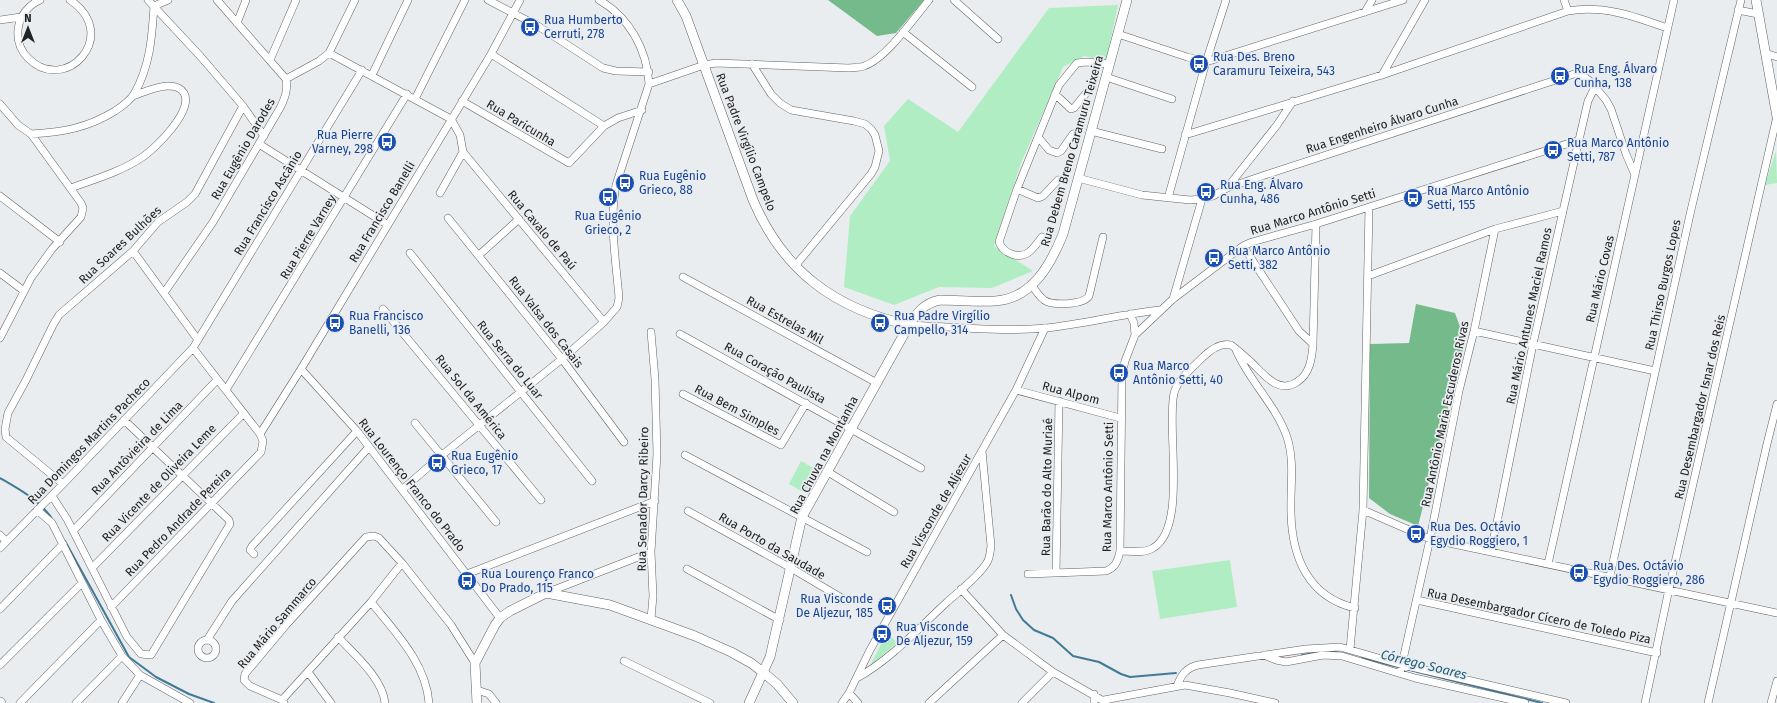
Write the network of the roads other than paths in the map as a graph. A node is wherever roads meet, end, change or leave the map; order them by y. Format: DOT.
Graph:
graph roads {
  1 [pos="70,0"];
  2 [pos="148,0"];
  3 [pos="168,0"];
  4 [pos="217,0"];
  5 [pos="246,0"];
  6 [pos="296,0"];
  7 [pos="355,0"];
  8 [pos="408,0"];
  9 [pos="465,0"];
  10 [pos="488,0"];
  11 [pos="520,0"];
  12 [pos="599,0"];
  13 [pos="678,0"];
  14 [pos="929,0"];
  15 [pos="954,0"];
  16 [pos="1127,0"];
  17 [pos="1226,0"];
  18 [pos="1372,0"];
  19 [pos="1403,0"];
  20 [pos="1424,0"];
  21 [pos="1564,0"];
  22 [pos="1674,0"];
  23 [pos="1741,0"];
  24 [pos="1756,0"];
  25 [pos="36,1"];
  26 [pos="154,6"];
  27 [pos="1738,10"];
  28 [pos="1568,11"];
  29 [pos="1365,12"];
  30 [pos="513,13"];
  31 [pos="1758,14"];
  32 [pos="21,17"];
  33 [pos="0,20"];
  34 [pos="237,23"];
  35 [pos="1666,28"];
  36 [pos="902,32"];
  37 [pos="1118,34"];
  38 [pos="998,39"];
  39 [pos="329,53"];
  40 [pos="1765,53"];
  41 [pos="491,54"];
  42 [pos="1777,57"];
  43 [pos="270,60"];
  44 [pos="1206,62"];
  45 [pos="752,64"];
  46 [pos="1109,64"];
  47 [pos="704,65"];
  48 [pos="362,70"];
  49 [pos="649,72"];
  50 [pos="372,75"];
  51 [pos="1382,75"];
  52 [pos="1106,77"];
  53 [pos="286,79"];
  54 [pos="649,84"];
  55 [pos="972,87"];
  56 [pos="1595,87"];
  57 [pos="1087,92"];
  58 [pos="407,94"];
  59 [pos="1055,94"];
  60 [pos="133,96"];
  61 [pos="415,98"];
  62 [pos="1172,99"];
  63 [pos="462,101"];
  64 [pos="1293,101"];
  65 [pos="0,104"];
  66 [pos="243,106"];
  67 [pos="642,110"];
  68 [pos="1777,116"];
  69 [pos="451,119"];
  70 [pos="604,126"];
  71 [pos="1091,131"];
  72 [pos="31,134"];
  73 [pos="1073,134"];
  74 [pos="1185,135"];
  75 [pos="264,136"];
  76 [pos="1038,137"];
  77 [pos="1579,140"];
  78 [pos="259,144"];
  79 [pos="1162,149"];
  80 [pos="1033,150"];
  81 [pos="1049,150"];
  82 [pos="463,152"];
  83 [pos="301,170"];
  84 [pos="1635,175"];
  85 [pos="1078,178"];
  86 [pos="1058,180"];
  87 [pos="72,188"];
  88 [pos="1227,188"];
  89 [pos="1017,189"];
  90 [pos="440,193"];
  91 [pos="0,196"];
  92 [pos="345,197"];
  93 [pos="1168,198"];
  94 [pos="1202,199"];
  95 [pos="1369,207"];
  96 [pos="1563,211"];
  97 [pos="448,218"];
  98 [pos="519,219"];
  99 [pos="1316,224"];
  100 [pos="388,225"];
  101 [pos="1495,229"];
  102 [pos="1042,237"];
  103 [pos="1103,237"];
  104 [pos="60,242"];
  105 [pos="1243,246"];
  106 [pos="133,251"];
  107 [pos="410,253"];
  108 [pos="479,255"];
  109 [pos="795,266"];
  110 [pos="0,273"];
  111 [pos="1368,276"];
  112 [pos="683,277"];
  113 [pos="1032,285"];
  114 [pos="24,291"];
  115 [pos="164,293"];
  116 [pos="1173,299"];
  117 [pos="384,309"];
  118 [pos="1160,310"];
  119 [pos="1130,314"];
  120 [pos="604,322"];
  121 [pos="909,325"];
  122 [pos="1046,328"];
  123 [pos="1474,331"];
  124 [pos="651,332"];
  125 [pos="680,334"];
  126 [pos="1135,335"];
  127 [pos="0,338"];
  128 [pos="198,340"];
  129 [pos="1313,344"];
  130 [pos="1533,344"];
  131 [pos="1231,346"];
  132 [pos="193,348"];
  133 [pos="1594,358"];
  134 [pos="562,359"];
  135 [pos="301,369"];
  136 [pos="1655,371"];
  137 [pos="217,380"];
  138 [pos="877,383"];
  139 [pos="226,390"];
  140 [pos="1016,390"];
  141 [pos="521,391"];
  142 [pos="682,394"];
  143 [pos="1059,402"];
  144 [pos="806,403"];
  145 [pos="1777,404"];
  146 [pos="243,414"];
  147 [pos="1120,418"];
  148 [pos="124,420"];
  149 [pos="415,423"];
  150 [pos="480,425"];
  151 [pos="851,429"];
  152 [pos="357,431"];
  153 [pos="260,434"];
  154 [pos="624,442"];
  155 [pos="369,447"];
  156 [pos="152,448"];
  157 [pos="982,450"];
  158 [pos="442,455"];
  159 [pos="685,455"];
  160 [pos="921,468"];
  161 [pos="828,472"];
  162 [pos="182,476"];
  163 [pos="592,481"];
  164 [pos="63,484"];
  165 [pos="403,489"];
  166 [pos="51,497"];
  167 [pos="541,500"];
  168 [pos="654,501"];
  169 [pos="211,504"];
  170 [pos="38,509"];
  171 [pos="1363,510"];
  172 [pos="688,511"];
  173 [pos="894,512"];
  174 [pos="802,517"];
  175 [pos="496,522"];
  176 [pos="73,531"];
  177 [pos="0,536"];
  178 [pos="1430,539"];
  179 [pos="6,541"];
  180 [pos="63,544"];
  181 [pos="0,548"];
  182 [pos="1120,551"];
  183 [pos="651,552"];
  184 [pos="867,552"];
  185 [pos="1491,552"];
  186 [pos="254,554"];
  187 [pos="402,563"];
  188 [pos="1548,564"];
  189 [pos="92,568"];
  190 [pos="791,568"];
  191 [pos="687,569"];
  192 [pos="1056,573"];
  193 [pos="467,574"];
  194 [pos="1028,574"];
  195 [pos="1610,576"];
  196 [pos="82,583"];
  197 [pos="961,589"];
  198 [pos="1669,589"];
  199 [pos="546,593"];
  200 [pos="845,600"];
  201 [pos="1417,600"];
  202 [pos="371,602"];
  203 [pos="1731,604"];
  204 [pos="111,607"];
  205 [pos="1355,608"];
  206 [pos="0,609"];
  207 [pos="1777,613"];
  208 [pos="500,618"];
  209 [pos="651,619"];
  210 [pos="101,620"];
  211 [pos="780,620"];
  212 [pos="1003,635"];
  213 [pos="338,637"];
  214 [pos="207,640"];
  215 [pos="1350,649"];
  216 [pos="1657,653"];
  217 [pos="1264,655"];
  218 [pos="122,656"];
  219 [pos="624,661"];
  220 [pos="475,663"];
  221 [pos="0,665"];
  222 [pos="1401,669"];
  223 [pos="308,672"];
  224 [pos="1053,672"];
  225 [pos="764,673"];
  226 [pos="140,675"];
  227 [pos="856,678"];
  228 [pos="1777,680"];
  229 [pos="1176,686"];
  230 [pos="477,690"];
  231 [pos="849,693"];
  232 [pos="1094,694"];
  233 [pos="283,701"];
  234 [pos="495,702"];
  235 [pos="1106,702"];
  236 [pos="20,703"];
  237 [pos="76,703"];
  238 [pos="122,703"];
  239 [pos="190,703"];
  240 [pos="331,703"];
  241 [pos="385,703"];
  242 [pos="429,703"];
  243 [pos="477,703"];
  244 [pos="710,703"];
  245 [pos="749,703"];
  246 [pos="793,703"];
  247 [pos="842,703"];
  248 [pos="858,703"];
  249 [pos="929,703"];
  250 [pos="1022,703"];
  251 [pos="1094,703"];
  252 [pos="1275,703"];
  253 [pos="1525,703"];
  254 [pos="1566,703"];
  255 [pos="1645,703"];
  256 [pos="1708,703"];
  257 [pos="1771,703"];
  1 -- 32 [label="street"];
  2 -- 26 [label="street"];
  3 -- 26 [label="street"];
  4 -- 34 [label="street"];
  5 -- 34 [label="street"];
  6 -- 43 [label="street"];
  7 -- 39 [label="street"];
  8 -- 50 [label="street"];
  9 -- 61 [label="street"];
  10 -- 30 [label="street"];
  11 -- 30 [label="street, Rua Francisco Banelli"];
  12 -- 49 [label="street"];
  13 -- 47 [label="street, Rua Padre Virgílio Campelo"];
  14 -- 36 [label="street"];
  15 -- 38 [label="street"];
  16 -- 37 [label="street, Rua Debem Breno Caramuru Teixeira"];
  17 -- 44 [label="street"];
  18 -- 29 [label="street"];
  19 -- 29 [label="street"];
  20 -- 51 [label="street"];
  21 -- 28 [label="street"];
  22 -- 35 [label="street, Rua Mário Covas"];
  23 -- 27 [label="street, Rua Thirso Burgos Lopes"];
  24 -- 31 [label="street"];
  25 -- 32 [label="street"];
  26 -- 60 [label="street"];
  26 -- 66 [label="street"];
  27 -- 31 [label="street"];
  27 -- 136 [label="street, Rua Thirso Burgos Lopes"];
  28 -- 35 [label="street"];
  28 -- 51 [label="street"];
  29 -- 44 [label="street"];
  30 -- 41 [label="street, Rua Francisco Banelli"];
  30 -- 49 [label="street"];
  31 -- 40 [label="street"];
  32 -- 33 [label="street"];
  34 -- 43 [label="street"];
  35 -- 84 [label="street, Rua Mário Covas"];
  36 -- 45 [label="street"];
  36 -- 55 [label="street"];
  37 -- 44 [label="street"];
  37 -- 46 [label="street, Rua Debem Breno Caramuru Teixeira"];
  39 -- 48 [label="street"];
  39 -- 53 [label="street"];
  40 -- 42 [label="street"];
  40 -- 68 [label="street"];
  41 -- 63 [label="street, Rua Francisco Banelli"];
  41 -- 70 [label="street"];
  43 -- 53 [label="street"];
  44 -- 74 [label="street"];
  45 -- 47 [label="street"];
  45 -- 109 [label="street"];
  46 -- 52 [label="street, Rua Debem Breno Caramuru Teixeira"];
  46 -- 59 [label="street"];
  47 -- 54 [label="street"];
  47 -- 109 [label="street, Rua Padre Virgílio Campelo"];
  48 -- 50 [label="street"];
  48 -- 83 [label="street, Rua Francisco Ascânio"];
  49 -- 54 [label="street"];
  50 -- 58 [label="street"];
  51 -- 64 [label="street"];
  52 -- 62 [label="street"];
  52 -- 71 [label="street, Rua Debem Breno Caramuru Teixeira"];
  53 -- 75 [label="street, Rua Eugênio Darodes"];
  54 -- 67 [label="street"];
  56 -- 77 [label="street, Rua Mário Antunes Maciel Ramos"];
  56 -- 84 [label="street, Rua Engenheiro Álvaro Cunha"];
  56 -- 88 [label="street, Rua Engenheiro Álvaro Cunha"];
  57 -- 59 [label="street"];
  58 -- 61 [label="street"];
  58 -- 92 [label="street, Rua Pierre Varney"];
  59 -- 76 [label="street"];
  60 -- 72 [label="street"];
  60 -- 87 [label="street"];
  61 -- 69 [label="street"];
  63 -- 69 [label="street, Rua Francisco Banelli"];
  63 -- 70 [label="street, Rua Paricunha"];
  64 -- 74 [label="street"];
  64 -- 88 [label="street"];
  65 -- 72 [label="street"];
  66 -- 75 [label="street"];
  66 -- 106 [label="street, Rua Soares Bulhões"];
  67 -- 70 [label="street"];
  67 -- 120 [label="street"];
  68 -- 198 [label="street, Rua Desembargador Isnar dos Reis"];
  69 -- 82 [label="street, Rua Cavalo de Paú"];
  69 -- 100 [label="street, Rua Francisco Banelli"];
  71 -- 79 [label="street"];
  71 -- 85 [label="street, Rua Debem Breno Caramuru Teixeira"];
  72 -- 87 [label="street"];
  73 -- 81 [label="street"];
  74 -- 93 [label="street"];
  75 -- 78 [label="street, Rua Eugênio Darodes"];
  76 -- 80 [label="street"];
  76 -- 81 [label="street"];
  77 -- 95 [label="street, Rua Marco Antônio Setti"];
  77 -- 96 [label="street, Rua Mário Antunes Maciel Ramos"];
  78 -- 83 [label="street"];
  78 -- 115 [label="street, Rua Eugênio Darodes"];
  80 -- 81 [label="street"];
  80 -- 89 [label="street"];
  82 -- 90 [label="street"];
  82 -- 98 [label="street, Rua Cavalo de Paú"];
  83 -- 92 [label="street"];
  83 -- 128 [label="street, Rua Francisco Ascânio"];
  84 -- 133 [label="street, Rua Mário Covas"];
  85 -- 93 [label="street, Rua Engenheiro Álvaro Cunha"];
  85 -- 113 [label="street, Rua Debem Breno Caramuru Teixeira"];
  86 -- 89 [label="street"];
  87 -- 104 [label="street"];
  88 -- 94 [label="street, Rua Engenheiro Álvaro Cunha"];
  89 -- 102 [label="street"];
  91 -- 104 [label="street"];
  92 -- 100 [label="street"];
  92 -- 139 [label="street, Rua Pierre Varney"];
  93 -- 94 [label="street, Rua Engenheiro Álvaro Cunha"];
  94 -- 116 [label="street"];
  95 -- 99 [label="street, Rua Marco Antônio Setti"];
  95 -- 111 [label="street"];
  96 -- 101 [label="street"];
  96 -- 130 [label="street, Rua Mário Antunes Maciel Ramos"];
  97 -- 108 [label="street, Rua Valsa dos Casais"];
  98 -- 108 [label="street"];
  98 -- 120 [label="street, Rua Cavalo de Paú"];
  99 -- 105 [label="street, Rua Marco Antônio Setti"];
  99 -- 129 [label="street"];
  100 -- 135 [label="street, Rua Francisco Banelli"];
  101 -- 111 [label="street"];
  101 -- 123 [label="street, Rua Antônio Maria Escuderos Rivas"];
  103 -- 113 [label="street"];
  104 -- 114 [label="street"];
  105 -- 116 [label="street, Rua Marco Antônio Setti"];
  105 -- 129 [label="street"];
  106 -- 115 [label="street"];
  106 -- 164 [label="street, Rua Soares Bulhões"];
  107 -- 141 [label="street, Rua Serra do Luar"];
  108 -- 134 [label="street, Rua Valsa dos Casais"];
  109 -- 121 [label="street, Rua Padre Virgílio Campelo"];
  110 -- 114 [label="street"];
  111 -- 171 [label="street"];
  112 -- 138 [label="street, Rua Estrelas Mil"];
  113 -- 121 [label="street, Rua Debem Breno Caramuru Teixeira"];
  114 -- 127 [label="street"];
  115 -- 128 [label="street"];
  116 -- 118 [label="street, Rua Marco Antônio Setti"];
  117 -- 150 [label="street, Rua Sol da América"];
  118 -- 119 [label="street, Rua Padre Virgílio Campelo"];
  118 -- 126 [label="street, Rua Marco Antônio Setti"];
  119 -- 122 [label="street, Rua Padre Virgílio Campelo"];
  119 -- 126 [label="street"];
  120 -- 134 [label="street"];
  121 -- 122 [label="street, Rua Padre Virgílio Campelo"];
  121 -- 138 [label="street, Rua Chuva na Montanha"];
  122 -- 140 [label="street, Rua Visconde de Aljezur"];
  123 -- 130 [label="street"];
  123 -- 178 [label="street, Rua Antônio Maria Escuderos Rivas"];
  124 -- 168 [label="street, Rua Senador Darcy Ribeiro"];
  125 -- 144 [label="street, Rua Coração Paulista"];
  126 -- 147 [label="street, Rua Marco Antônio Setti"];
  128 -- 132 [label="street, Rua Francisco Ascânio"];
  129 -- 131 [label="street"];
  130 -- 133 [label="street"];
  130 -- 185 [label="street, Rua Mário Antunes Maciel Ramos"];
  131 -- 182 [label="street"];
  131 -- 205 [label="street"];
  132 -- 137 [label="street"];
  132 -- 148 [label="street, Rua Domingos Martins Pacheco"];
  133 -- 136 [label="street"];
  133 -- 188 [label="street, Rua Mário Covas"];
  134 -- 141 [label="street"];
  134 -- 154 [label="street, Rua Valsa dos Casais"];
  135 -- 152 [label="street, Rua Lourenço Franco do Prado"];
  135 -- 153 [label="street, Rua Francisco Banelli"];
  136 -- 195 [label="street, Rua Thirso Burgos Lopes"];
  137 -- 139 [label="street"];
  137 -- 156 [label="street, Rua Antôvieira de Lima"];
  138 -- 151 [label="street, Rua Chuva na Montanha"];
  139 -- 146 [label="street"];
  140 -- 143 [label="street, Rua Alpom"];
  140 -- 157 [label="street, Rua Visconde de Aljezur"];
  141 -- 150 [label="street"];
  141 -- 163 [label="street, Rua Serra do Luar"];
  142 -- 144 [label="street, Rua Bem Simples"];
  143 -- 147 [label="street, Rua Alpom"];
  143 -- 192 [label="street, Rua Barão do Alto Muriaé"];
  144 -- 151 [label="street, Rua Coração Paulista"];
  145 -- 203 [label="street"];
  146 -- 153 [label="street"];
  146 -- 162 [label="street, Rua Vicente de Oliveira Leme"];
  147 -- 182 [label="street, Rua Marco Antônio Setti"];
  148 -- 156 [label="street"];
  148 -- 164 [label="street, Rua Domingos Martins Pacheco"];
  149 -- 158 [label="street"];
  150 -- 158 [label="street"];
  150 -- 167 [label="street, Rua Sol da América"];
  151 -- 160 [label="street, Rua Coração Paulista"];
  151 -- 161 [label="street, Rua Chuva na Montanha"];
  152 -- 155 [label="street, Rua Lourenço Franco do Prado"];
  152 -- 186 [label="street"];
  153 -- 169 [label="street, Rua Pedro Andrade Pereira"];
  155 -- 165 [label="street, Rua Lourenço Franco do Prado"];
  155 -- 214 [label="street"];
  156 -- 162 [label="street"];
  156 -- 176 [label="street, Rua Antôvieira de Lima"];
  157 -- 197 [label="street"];
  157 -- 227 [label="street, Rua Visconde de Aljezur"];
  158 -- 165 [label="street"];
  158 -- 175 [label="street"];
  159 -- 174 [label="street"];
  161 -- 173 [label="street"];
  161 -- 174 [label="street, Rua Chuva na Montanha"];
  162 -- 169 [label="street"];
  162 -- 189 [label="street, Rua Vicente de Oliveira Leme"];
  164 -- 166 [label="street, Rua Domingos Martins Pacheco"];
  165 -- 193 [label="street, Rua Lourenço Franco do Prado"];
  166 -- 170 [label="street, Rua Domingos Martins Pacheco"];
  166 -- 176 [label="street"];
  168 -- 183 [label="street, Rua Senador Darcy Ribeiro"];
  168 -- 193 [label="street"];
  169 -- 204 [label="street, Rua Pedro Andrade Pereira"];
  169 -- 204 [label="street"];
  170 -- 179 [label="street, Rua Domingos Martins Pacheco"];
  170 -- 180 [label="street"];
  171 -- 178 [label="street"];
  171 -- 205 [label="street"];
  172 -- 190 [label="street, Rua Porto da Saudade"];
  174 -- 184 [label="street"];
  174 -- 190 [label="street, Rua Chuva na Montanha"];
  176 -- 189 [label="street"];
  177 -- 179 [label="street"];
  178 -- 185 [label="street"];
  178 -- 201 [label="street, Rua Antônio Maria Escuderos Rivas"];
  179 -- 181 [label="street, Rua Domingos Martins Pacheco"];
  180 -- 196 [label="street"];
  180 -- 206 [label="street"];
  182 -- 192 [label="street, Rua Marco Antônio Setti"];
  183 -- 199 [label="street"];
  183 -- 209 [label="street, Rua Senador Darcy Ribeiro"];
  185 -- 188 [label="street"];
  187 -- 202 [label="street, Rua Mário Sammarco"];
  187 -- 220 [label="street"];
  187 -- 233 [label="street, Rua Mário Sammarco"];
  188 -- 195 [label="street"];
  189 -- 204 [label="street"];
  190 -- 200 [label="street, Rua Porto da Saudade"];
  190 -- 211 [label="street, Rua Chuva na Montanha"];
  191 -- 211 [label="street"];
  192 -- 194 [label="street, Rua Marco Antônio Setti"];
  193 -- 208 [label="street, Rua Lourenço Franco do Prado"];
  195 -- 198 [label="street"];
  196 -- 210 [label="street"];
  196 -- 221 [label="street"];
  197 -- 212 [label="street"];
  197 -- 227 [label="street"];
  198 -- 203 [label="street"];
  198 -- 216 [label="street, Rua Desembargador Isnar dos Reis"];
  199 -- 208 [label="street"];
  199 -- 209 [label="street"];
  201 -- 216 [label="street, Rua Desembargador Cícero de Toledo Piza"];
  201 -- 222 [label="street, Rua Antônio Maria Escuderos Rivas"];
  202 -- 213 [label="street, Rua Mário Sammarco"];
  202 -- 242 [label="street"];
  203 -- 207 [label="street"];
  203 -- 256 [label="street"];
  205 -- 215 [label="street"];
  208 -- 220 [label="street"];
  209 -- 225 [label="street"];
  210 -- 218 [label="street"];
  210 -- 236 [label="street"];
  211 -- 225 [label="street, Rua Chuva na Montanha"];
  212 -- 224 [label="street"];
  212 -- 249 [label="street"];
  213 -- 223 [label="street, Rua Mário Sammarco"];
  213 -- 241 [label="street"];
  215 -- 217 [label="street"];
  215 -- 222 [label="street"];
  216 -- 255 [label="street, Rua Desembargador Isnar dos Reis"];
  217 -- 222 [label="street"];
  217 -- 229 [label="street"];
  218 -- 226 [label="street"];
  218 -- 237 [label="street"];
  219 -- 244 [label="street"];
  220 -- 230 [label="street"];
  222 -- 253 [label="street"];
  222 -- 254 [label="street"];
  223 -- 233 [label="street, Rua Mário Sammarco"];
  223 -- 240 [label="street"];
  224 -- 232 [label="street"];
  224 -- 250 [label="street"];
  225 -- 245 [label="street, Rua Chuva na Montanha"];
  225 -- 246 [label="street"];
  226 -- 238 [label="street"];
  226 -- 239 [label="street"];
  227 -- 231 [label="street, Rua Visconde de Aljezur"];
  228 -- 257 [label="street"];
  229 -- 235 [label="street"];
  229 -- 252 [label="street"];
  230 -- 234 [label="street"];
  230 -- 243 [label="street"];
  231 -- 247 [label="street, Rua Visconde de Aljezur"];
  231 -- 248 [label="street"];
  232 -- 235 [label="street"];
  232 -- 251 [label="street"];
}
